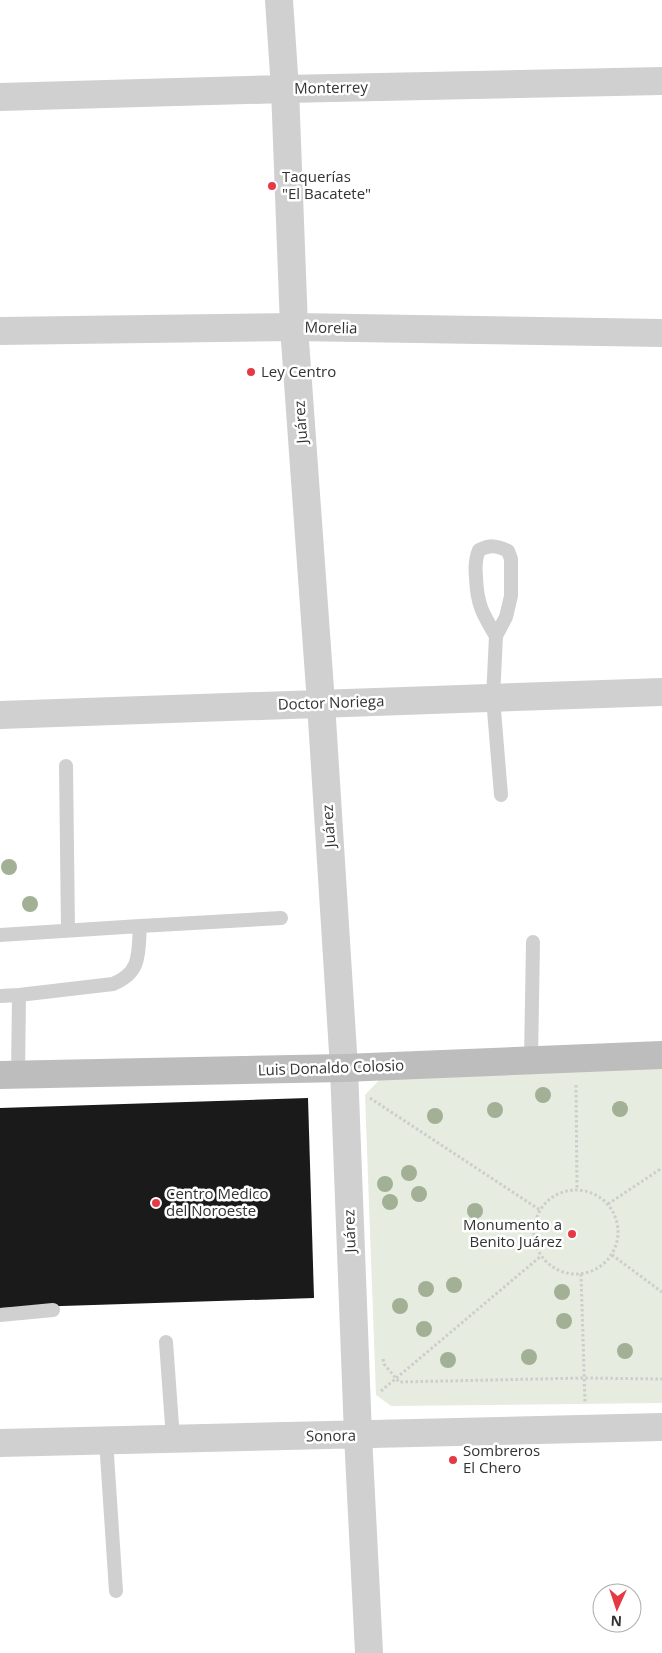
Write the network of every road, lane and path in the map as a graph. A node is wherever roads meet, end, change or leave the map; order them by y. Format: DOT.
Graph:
graph roads {
  1 [pos="279,0"];
  2 [pos="662,81"];
  3 [pos="285,89"];
  4 [pos="0,97"];
  5 [pos="294,328"];
  6 [pos="0,331"];
  7 [pos="662,334"];
  8 [pos="496,636"];
  9 [pos="662,692"];
  10 [pos="493,698"];
  11 [pos="321,703"];
  12 [pos="0,715"];
  13 [pos="66,766"];
  14 [pos="501,795"];
  15 [pos="281,918"];
  16 [pos="140,926"];
  17 [pos="68,930"];
  18 [pos="0,935"];
  19 [pos="533,942"];
  20 [pos="19,995"];
  21 [pos="0,996"];
  22 [pos="662,1055"];
  23 [pos="531,1060"];
  24 [pos="344,1068"];
  25 [pos="9,1075"];
  26 [pos="576,1083"];
  27 [pos="377,1094"];
  28 [pos="365,1095"];
  29 [pos="373,1100"];
  30 [pos="374,1110"];
  31 [pos="662,1168"];
  32 [pos="577,1190"];
  33 [pos="608,1204"];
  34 [pos="540,1210"];
  35 [pos="612,1255"];
  36 [pos="541,1256"];
  37 [pos="581,1274"];
  38 [pos="662,1292"];
  39 [pos="53,1310"];
  40 [pos="0,1315"];
  41 [pos="166,1342"];
  42 [pos="383,1354"];
  43 [pos="584,1378"];
  44 [pos="396,1379"];
  45 [pos="662,1379"];
  46 [pos="376,1395"];
  47 [pos="585,1404"];
  48 [pos="662,1427"];
  49 [pos="358,1435"];
  50 [pos="173,1439"];
  51 [pos="106,1440"];
  52 [pos="0,1443"];
  53 [pos="116,1591"];
  54 [pos="369,1653"];
  1 -- 3 [label="street, Juárez"];
  2 -- 3 [label="street, Monterrey"];
  3 -- 4 [label="street, Monterrey"];
  3 -- 5 [label="street, Juárez"];
  5 -- 6 [label="street, Morelia"];
  5 -- 7 [label="street, Morelia"];
  5 -- 11 [label="street, Juárez"];
  8 -- 8 [label="lane"];
  8 -- 10 [label="lane"];
  9 -- 10 [label="street, Doctor Noriega"];
  10 -- 11 [label="street, Doctor Noriega"];
  10 -- 14 [label="lane"];
  11 -- 12 [label="street, Doctor Noriega"];
  11 -- 24 [label="street, Juárez"];
  13 -- 17 [label="lane"];
  15 -- 16 [label="lane"];
  16 -- 17 [label="lane"];
  16 -- 20 [label="lane"];
  17 -- 18 [label="lane"];
  19 -- 23 [label="lane"];
  20 -- 21 [label="lane"];
  20 -- 25 [label="lane"];
  22 -- 23 [label="main road, Luis Donaldo Colosio"];
  23 -- 24 [label="main road, Luis Donaldo Colosio"];
  24 -- 25 [label="main road, Luis Donaldo Colosio"];
  24 -- 49 [label="street, Juárez"];
  26 -- 32 [label="path"];
  27 -- 29 [label="path"];
  28 -- 29 [label="path"];
  29 -- 30 [label="path"];
  29 -- 34 [label="path"];
  31 -- 33 [label="path"];
  32 -- 33 [label="path"];
  32 -- 34 [label="path"];
  33 -- 35 [label="path"];
  34 -- 36 [label="path"];
  35 -- 37 [label="path"];
  35 -- 38 [label="path"];
  36 -- 37 [label="path"];
  36 -- 44 [label="path"];
  37 -- 43 [label="path"];
  39 -- 40 [label="lane"];
  41 -- 50 [label="lane"];
  42 -- 44 [label="path"];
  43 -- 44 [label="path"];
  43 -- 45 [label="path"];
  43 -- 47 [label="path"];
  44 -- 46 [label="path"];
  48 -- 49 [label="street, Sonora"];
  49 -- 50 [label="street, Sonora"];
  49 -- 54 [label="street, Juárez"];
  50 -- 51 [label="street, Sonora"];
  51 -- 52 [label="street, Sonora"];
  51 -- 53 [label="lane"];
}
